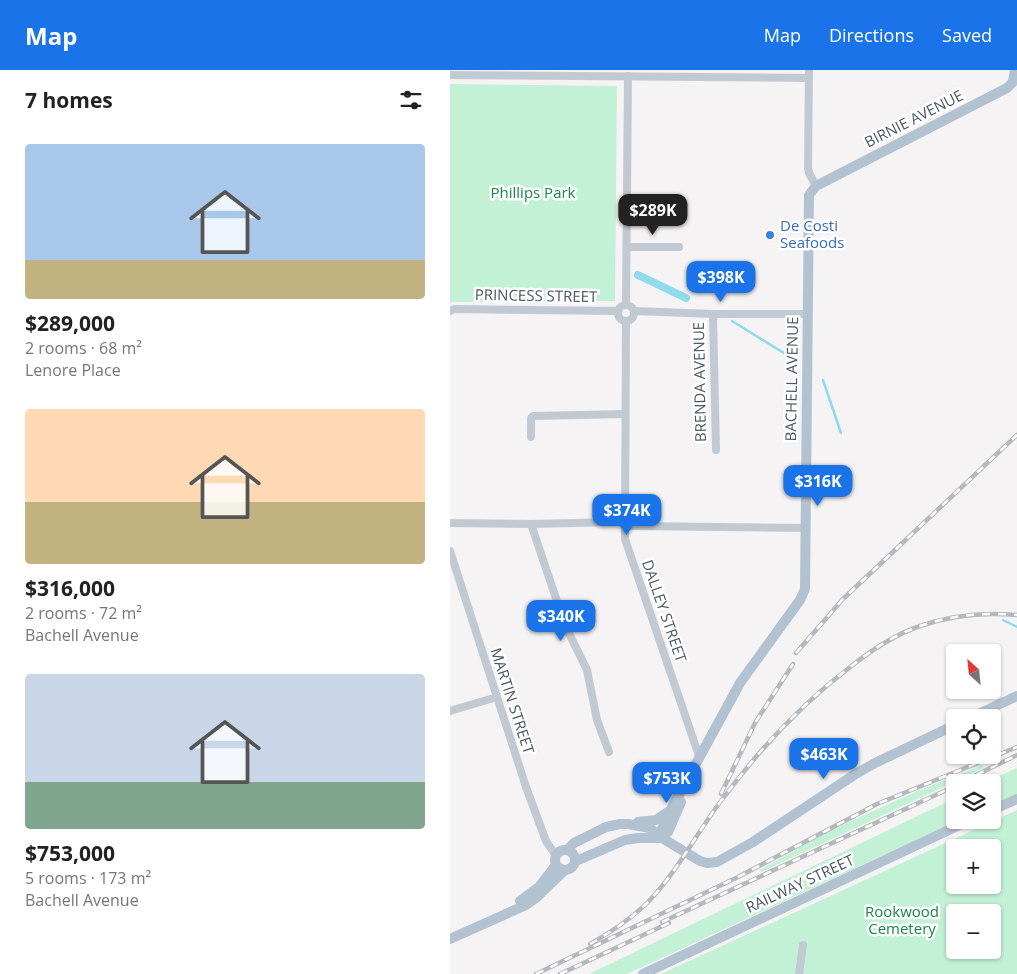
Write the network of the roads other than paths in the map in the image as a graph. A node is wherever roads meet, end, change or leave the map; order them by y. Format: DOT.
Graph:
graph roads {
  1 [pos="1015,70"];
  2 [pos="522,73"];
  3 [pos="743,73"];
  4 [pos="631,74"];
  5 [pos="809,74"];
  6 [pos="450,75"];
  7 [pos="816,186"];
  8 [pos="627,247"];
  9 [pos="679,247"];
  10 [pos="626,304"];
  11 [pos="452,310"];
  12 [pos="618,310"];
  13 [pos="635,311"];
  14 [pos="712,314"];
  15 [pos="807,314"];
  16 [pos="626,321"];
  17 [pos="625,414"];
  18 [pos="531,437"];
  19 [pos="716,450"];
  20 [pos="450,523"];
  21 [pos="531,524"];
  22 [pos="624,525"];
  23 [pos="806,528"];
  24 [pos="450,551"];
  25 [pos="1017,696"];
  26 [pos="496,697"];
  27 [pos="989,709"];
  28 [pos="450,711"];
  29 [pos="946,729"];
  30 [pos="609,752"];
  31 [pos="699,756"];
  32 [pos="687,780"];
  33 [pos="1017,799"];
  34 [pos="1001,806"];
  35 [pos="669,812"];
  36 [pos="620,824"];
  37 [pos="951,829"];
  38 [pos="662,838"];
  39 [pos="567,850"];
  40 [pos="556,860"];
  41 [pos="576,862"];
  42 [pos="565,870"];
  43 [pos="494,919"];
  44 [pos="450,939"];
  45 [pos="803,945"];
  46 [pos="643,974"];
  47 [pos="799,974"];
  1 -- 7 [label="main road, BIRNIE AVENUE"];
  2 -- 4 [label="street"];
  2 -- 6 [label="street"];
  3 -- 4 [label="street"];
  3 -- 5 [label="street"];
  4 -- 8 [label="street"];
  5 -- 7 [label="street"];
  7 -- 15 [label="main road, BACHELL AVENUE"];
  8 -- 9 [label="street"];
  8 -- 10 [label="street"];
  10 -- 12 [label="street"];
  10 -- 13 [label="street"];
  11 -- 12 [label="street, PRINCESS STREET"];
  12 -- 16 [label="street"];
  13 -- 14 [label="street"];
  13 -- 16 [label="street"];
  14 -- 15 [label="street"];
  14 -- 19 [label="street, BRENDA AVENUE"];
  15 -- 23 [label="main road, BACHELL AVENUE"];
  16 -- 17 [label="street, DALLEY STREET"];
  17 -- 18 [label="street"];
  17 -- 22 [label="street, DALLEY STREET"];
  20 -- 21 [label="street"];
  21 -- 22 [label="street"];
  21 -- 30 [label="street"];
  22 -- 23 [label="street"];
  22 -- 31 [label="street, DALLEY STREET"];
  23 -- 31 [label="main road, BACHELL AVENUE"];
  24 -- 26 [label="street, MARTIN STREET"];
  25 -- 27 [label="main road"];
  26 -- 28 [label="street"];
  26 -- 40 [label="street, MARTIN STREET"];
  29 -- 38 [label="main road"];
  31 -- 32 [label="main road, BACHELL AVENUE"];
  32 -- 35 [label="main road, BACHELL AVENUE"];
  32 -- 38 [label="main road, BACHELL AVENUE"];
  33 -- 34 [label="main road"];
  35 -- 36 [label="main road"];
  35 -- 38 [label="main road, BACHELL AVENUE"];
  36 -- 38 [label="main road"];
  36 -- 39 [label="main road"];
  37 -- 46 [label="main road, RAILWAY STREET"];
  38 -- 41 [label="main road"];
  39 -- 40 [label="main road"];
  39 -- 41 [label="main road"];
  40 -- 42 [label="main road"];
  40 -- 43 [label="main road"];
  41 -- 42 [label="main road"];
  42 -- 43 [label="main road"];
  43 -- 44 [label="main road"];
  45 -- 47 [label="street"];
}
